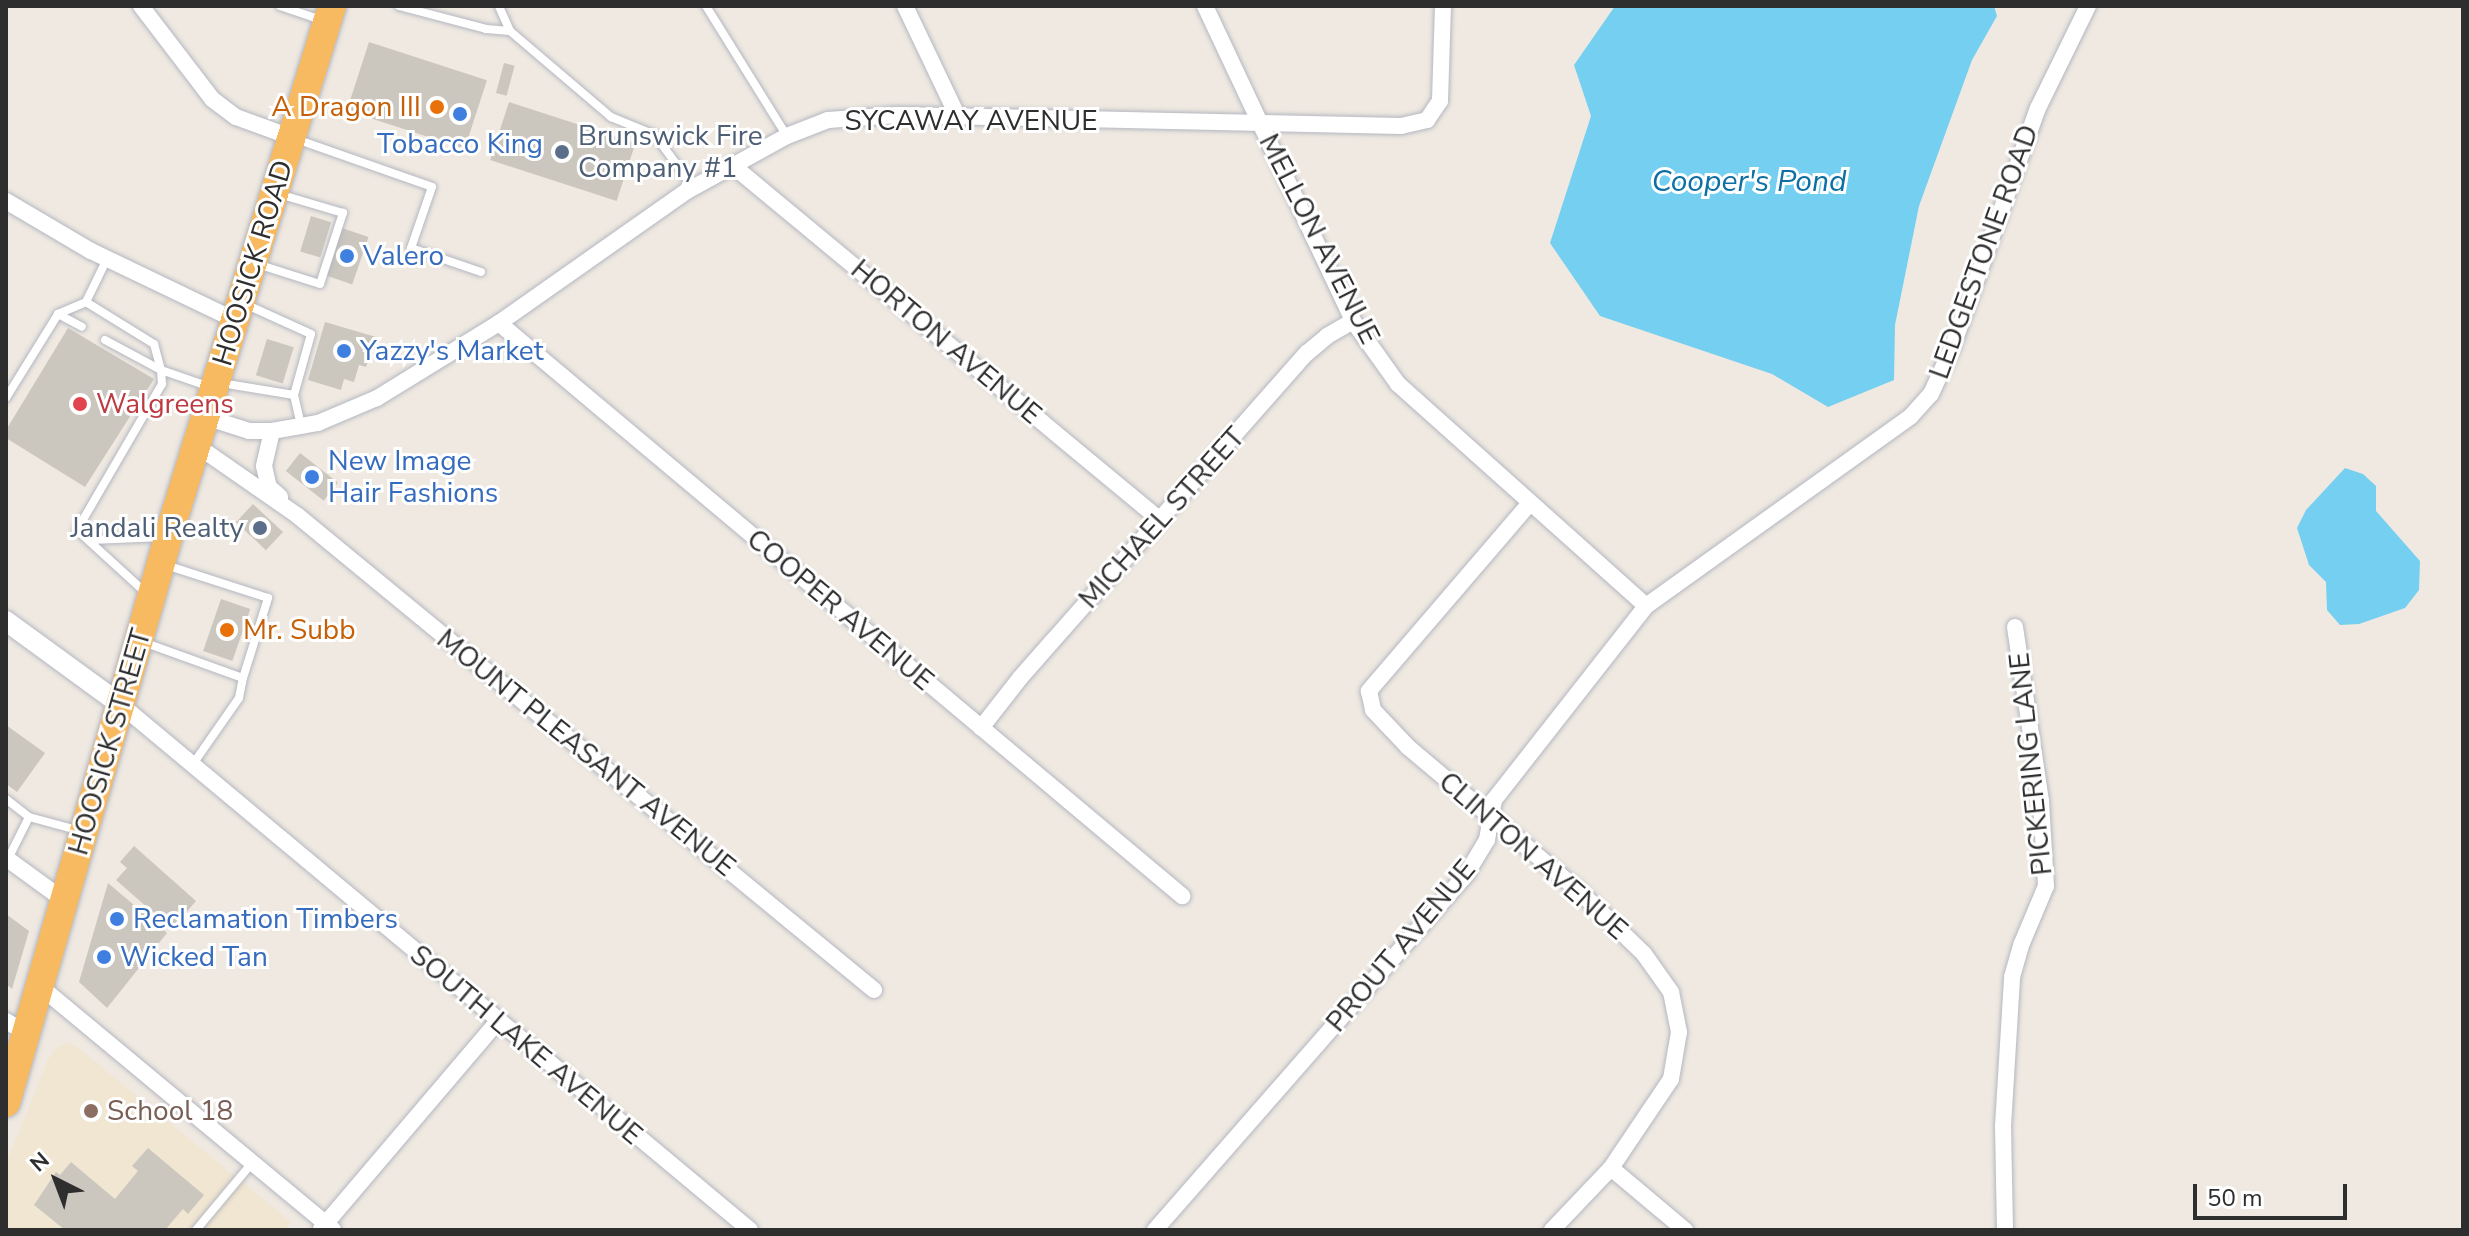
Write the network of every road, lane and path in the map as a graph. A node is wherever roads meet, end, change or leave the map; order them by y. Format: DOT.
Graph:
graph roads {
  1 [pos="141,6"];
  2 [pos="280,6"];
  3 [pos="399,6"];
  4 [pos="499,6"];
  5 [pos="706,6"];
  6 [pos="905,6"];
  7 [pos="1205,6"];
  8 [pos="1443,6"];
  9 [pos="2088,6"];
  10 [pos="330,14"];
  11 [pos="510,31"];
  12 [pos="958,117"];
  13 [pos="1262,126"];
  14 [pos="787,136"];
  15 [pos="291,137"];
  16 [pos="732,165"];
  17 [pos="693,188"];
  18 [pos="274,192"];
  19 [pos="6,201"];
  20 [pos="107,259"];
  21 [pos="253,263"];
  22 [pos="481,272"];
  23 [pos="86,302"];
  24 [pos="238,311"];
  25 [pos="58,314"];
  26 [pos="1353,321"];
  27 [pos="499,323"];
  28 [pos="82,327"];
  29 [pos="105,340"];
  30 [pos="161,370"];
  31 [pos="215,386"];
  32 [pos="294,395"];
  33 [pos="6,398"];
  34 [pos="205,417"];
  35 [pos="301,426"];
  36 [pos="272,431"];
  37 [pos="196,445"];
  38 [pos="1530,503"];
  39 [pos="298,516"];
  40 [pos="1160,520"];
  41 [pos="90,540"];
  42 [pos="165,550"];
  43 [pos="151,599"];
  44 [pos="1646,606"];
  45 [pos="6,621"];
  46 [pos="2015,627"];
  47 [pos="139,640"];
  48 [pos="243,678"];
  49 [pos="120,704"];
  50 [pos="981,728"];
  51 [pos="192,765"];
  52 [pos="6,799"];
  53 [pos="29,817"];
  54 [pos="1491,818"];
  55 [pos="85,832"];
  56 [pos="7,859"];
  57 [pos="1182,896"];
  58 [pos="65,901"];
  59 [pos="42,988"];
  60 [pos="874,990"];
  61 [pos="497,1022"];
  62 [pos="17,1027"];
  63 [pos="6,1103"];
  64 [pos="252,1162"];
  65 [pos="1611,1168"];
  66 [pos="326,1228"];
  67 [pos="196,1230"];
  68 [pos="750,1230"];
  69 [pos="1155,1230"];
  70 [pos="1552,1230"];
  71 [pos="1685,1230"];
  72 [pos="2005,1230"];
  1 -- 15 [label="street"];
  2 -- 10 [label="lane"];
  3 -- 11 [label="lane"];
  4 -- 11 [label="lane"];
  5 -- 14 [label="lane"];
  6 -- 12 [label="street"];
  7 -- 13 [label="street, MELLON AVENUE"];
  8 -- 13 [label="street, SYCAWAY AVENUE"];
  9 -- 44 [label="street, LEDGESTONE ROAD"];
  10 -- 15 [label="highway, HOOSICK ROAD"];
  11 -- 17 [label="lane"];
  12 -- 13 [label="street, SYCAWAY AVENUE"];
  12 -- 14 [label="street, SYCAWAY AVENUE"];
  13 -- 26 [label="street, MELLON AVENUE"];
  14 -- 16 [label="street, SYCAWAY AVENUE"];
  15 -- 18 [label="highway, HOOSICK ROAD"];
  15 -- 22 [label="lane"];
  16 -- 17 [label="street, SYCAWAY AVENUE"];
  16 -- 40 [label="street, HORTON AVENUE"];
  17 -- 27 [label="street, SYCAWAY AVENUE"];
  18 -- 21 [label="highway, HOOSICK ROAD"];
  18 -- 21 [label="lane"];
  19 -- 20 [label="street"];
  20 -- 23 [label="lane"];
  20 -- 24 [label="street"];
  21 -- 24 [label="highway, HOOSICK ROAD"];
  23 -- 25 [label="lane"];
  23 -- 30 [label="lane"];
  24 -- 31 [label="highway, HOOSICK ROAD"];
  24 -- 32 [label="lane"];
  25 -- 28 [label="lane"];
  25 -- 33 [label="lane"];
  26 -- 38 [label="street, MELLON AVENUE"];
  26 -- 40 [label="street, MICHAEL STREET"];
  27 -- 35 [label="street, SYCAWAY AVENUE"];
  27 -- 50 [label="street, COOPER AVENUE"];
  29 -- 30 [label="lane"];
  30 -- 31 [label="lane"];
  30 -- 41 [label="lane"];
  31 -- 32 [label="lane"];
  31 -- 34 [label="highway, HOOSICK STREET"];
  32 -- 35 [label="lane"];
  34 -- 36 [label="street, SYCAWAY AVENUE"];
  34 -- 37 [label="highway, HOOSICK STREET"];
  35 -- 36 [label="street, SYCAWAY AVENUE"];
  36 -- 39 [label="street, MOUNT PLEASANT AVENUE"];
  37 -- 39 [label="street, MOUNT PLEASANT AVENUE"];
  37 -- 42 [label="highway, HOOSICK STREET"];
  38 -- 44 [label="street, MELLON AVENUE"];
  38 -- 54 [label="street, CLINTON AVENUE"];
  39 -- 60 [label="street, MOUNT PLEASANT AVENUE"];
  40 -- 50 [label="street, MICHAEL STREET"];
  41 -- 42 [label="lane"];
  41 -- 43 [label="lane"];
  42 -- 43 [label="highway, HOOSICK STREET"];
  42 -- 48 [label="lane"];
  43 -- 47 [label="highway, HOOSICK STREET"];
  44 -- 54 [label="street, PROUT AVENUE"];
  45 -- 49 [label="street"];
  46 -- 72 [label="street, PICKERING LANE"];
  47 -- 48 [label="lane"];
  47 -- 49 [label="highway, HOOSICK STREET"];
  48 -- 51 [label="lane"];
  49 -- 51 [label="street, SOUTH LAKE AVENUE"];
  49 -- 55 [label="highway, HOOSICK STREET"];
  50 -- 57 [label="street, COOPER AVENUE"];
  51 -- 61 [label="street, SOUTH LAKE AVENUE"];
  52 -- 53 [label="lane"];
  53 -- 55 [label="lane"];
  53 -- 56 [label="lane"];
  54 -- 65 [label="street, CLINTON AVENUE"];
  54 -- 69 [label="street, PROUT AVENUE"];
  55 -- 58 [label="highway, HOOSICK STREET"];
  56 -- 58 [label="street"];
  58 -- 59 [label="highway, HOOSICK STREET"];
  59 -- 62 [label="highway, HOOSICK STREET"];
  59 -- 64 [label="street"];
  61 -- 66 [label="street"];
  61 -- 68 [label="street, SOUTH LAKE AVENUE"];
  62 -- 63 [label="highway, HOOSICK STREET"];
  64 -- 66 [label="street"];
  64 -- 67 [label="lane"];
  65 -- 70 [label="street, CLINTON AVENUE"];
  65 -- 71 [label="street"];
}
